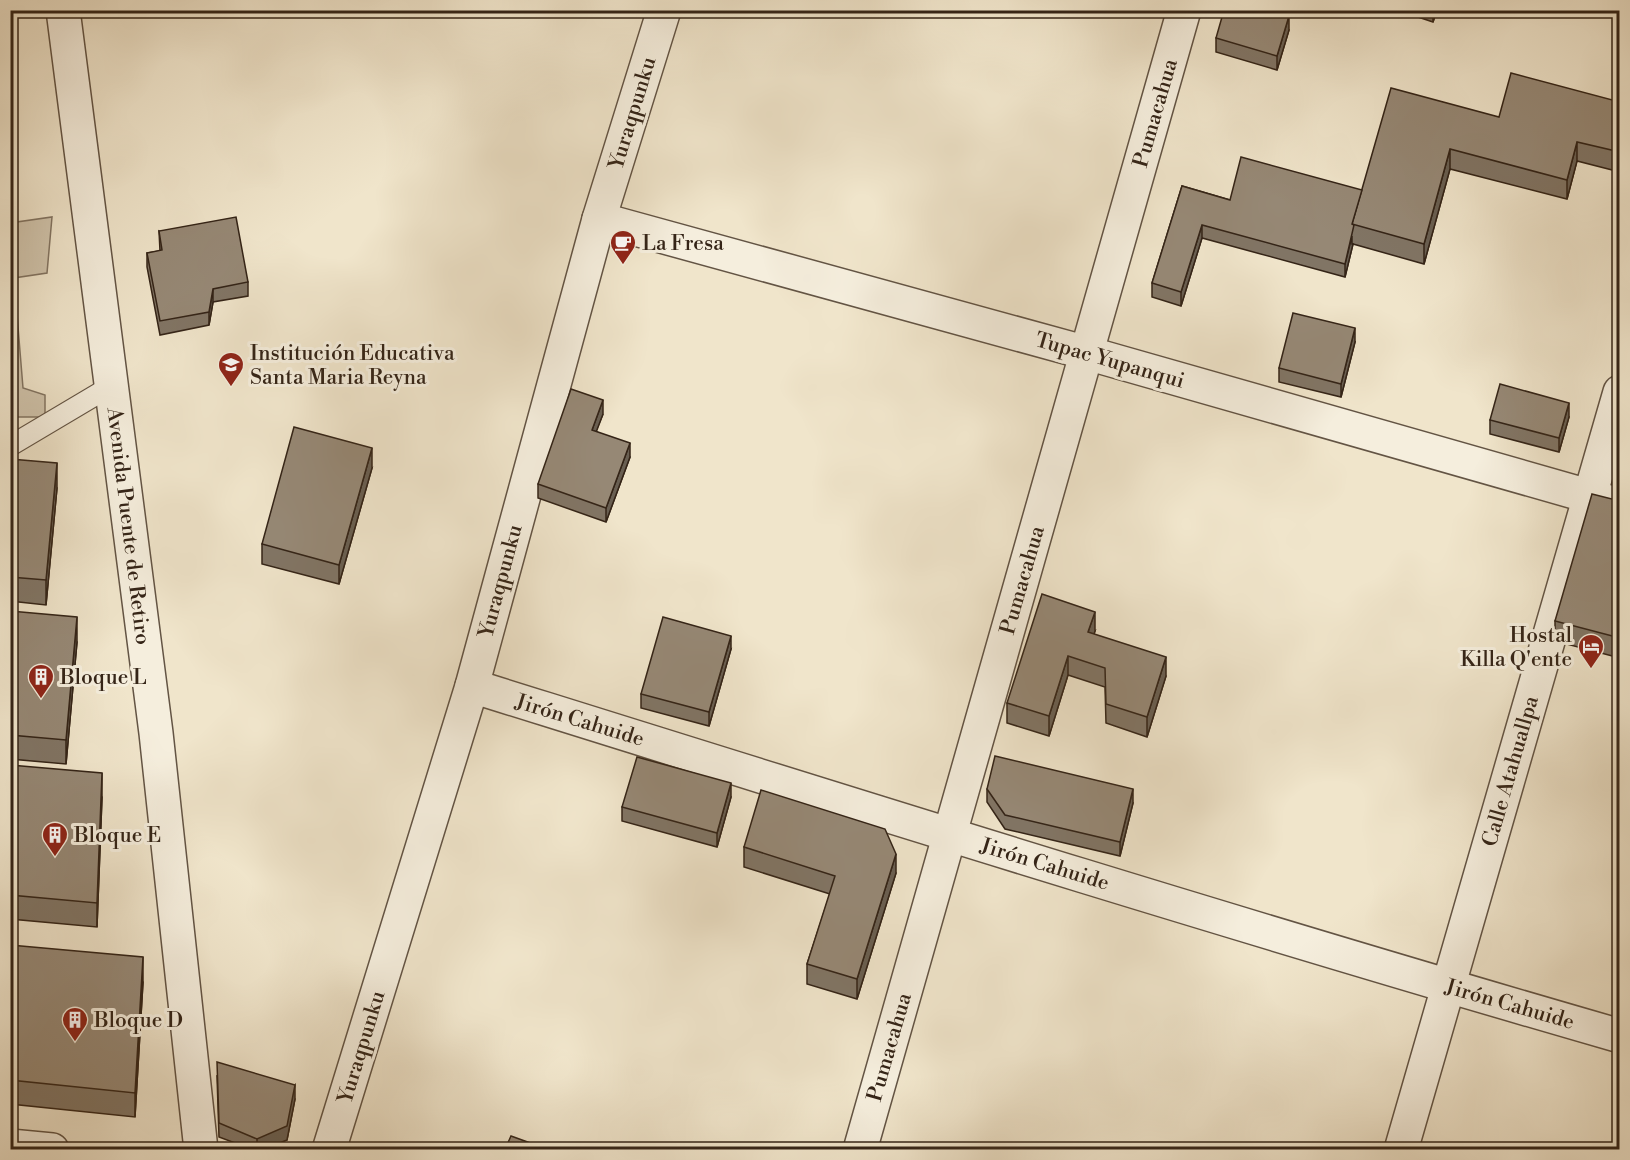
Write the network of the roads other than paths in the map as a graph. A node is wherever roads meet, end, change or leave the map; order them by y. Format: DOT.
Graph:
graph roads {
  1 [pos="63,10"];
  2 [pos="664,10"];
  3 [pos="1184,10"];
  4 [pos="599,219"];
  5 [pos="1087,353"];
  6 [pos="111,386"];
  7 [pos="1620,392"];
  8 [pos="10,446"];
  9 [pos="1604,501"];
  10 [pos="471,686"];
  11 [pos="949,835"];
  12 [pos="1448,987"];
  13 [pos="1620,1036"];
  14 [pos="10,1146"];
  15 [pos="52,1149"];
  16 [pos="201,1149"];
  17 [pos="329,1149"];
  18 [pos="860,1149"];
  19 [pos="1401,1149"];
  1 -- 6 [label="street, Avenida Puente de Retiro"];
  2 -- 4 [label="street, Yuraqpunku"];
  3 -- 5 [label="street, Pumacahua"];
  4 -- 5 [label="street, Tupac Yupanqui"];
  4 -- 10 [label="street, Yuraqpunku"];
  5 -- 9 [label="street, Tupac Yupanqui"];
  5 -- 11 [label="street, Pumacahua"];
  6 -- 8 [label="lane"];
  6 -- 16 [label="street, Avenida Puente de Retiro"];
  7 -- 9 [label="street, Calle Atahuallpa"];
  9 -- 12 [label="street, Calle Atahuallpa"];
  10 -- 11 [label="street, Jirón Cahuide"];
  10 -- 17 [label="street, Yuraqpunku"];
  11 -- 12 [label="street, Jirón Cahuide"];
  11 -- 18 [label="street, Pumacahua"];
  12 -- 13 [label="street, Jirón Cahuide"];
  12 -- 19 [label="street, Calle Atahuallpa"];
  14 -- 15 [label="street"];
}
